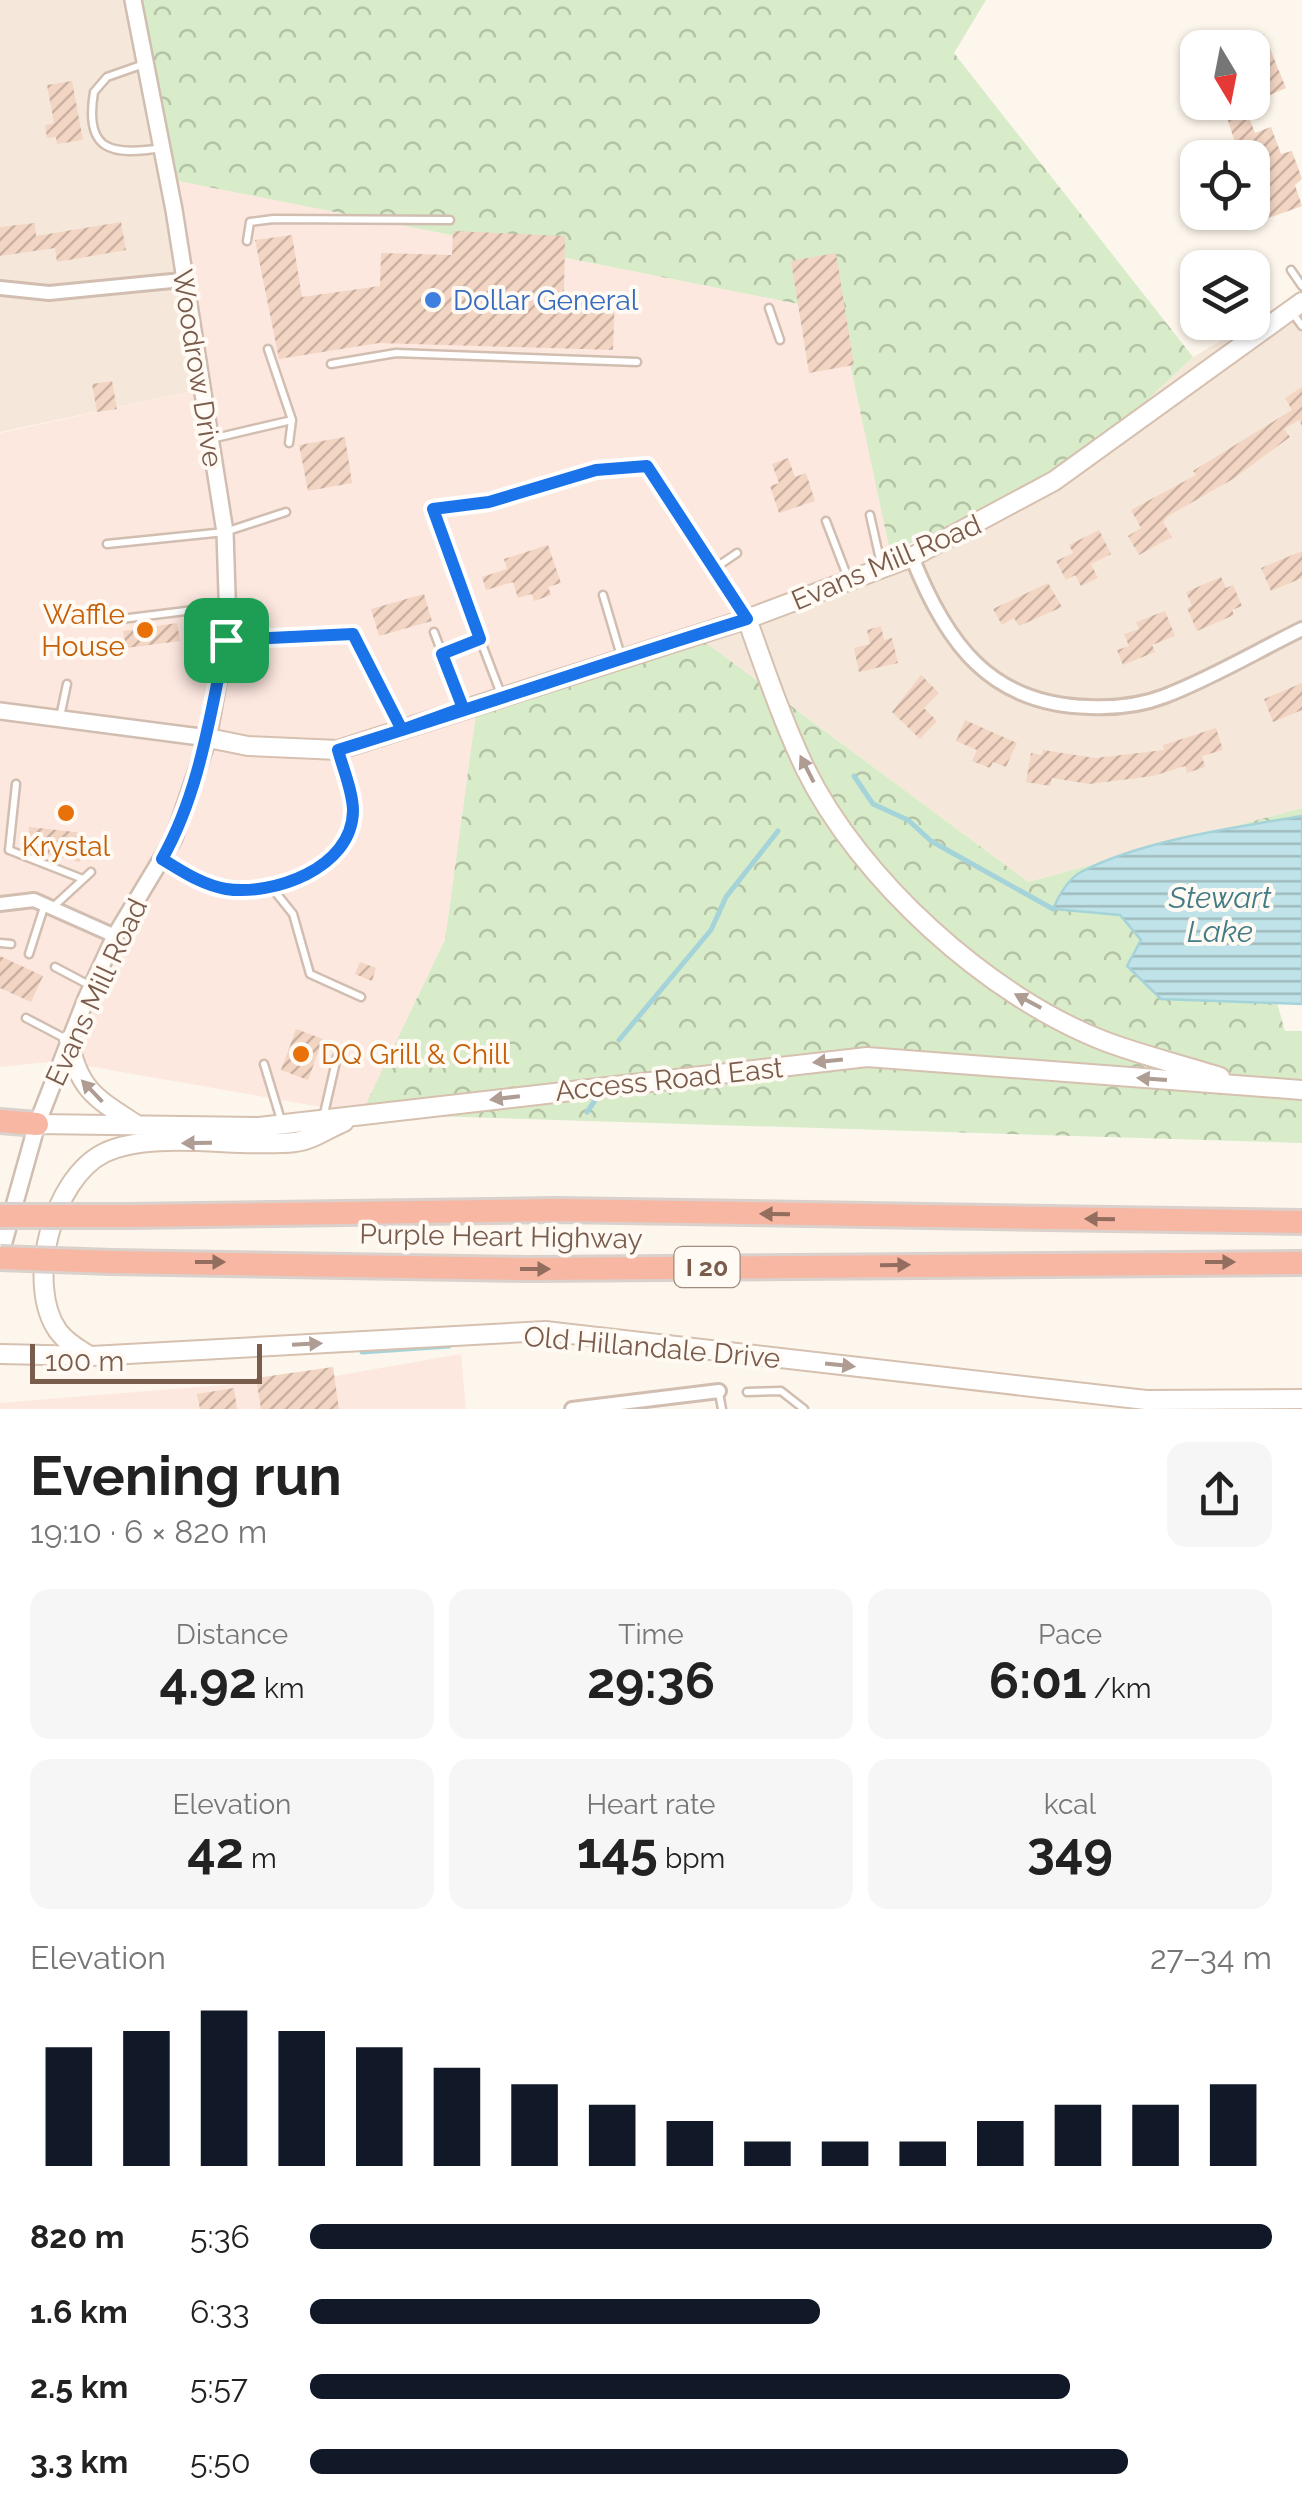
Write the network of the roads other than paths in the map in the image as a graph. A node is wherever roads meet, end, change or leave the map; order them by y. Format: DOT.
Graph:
graph roads {
  1 [pos="133,0"];
  2 [pos="146,64"];
  3 [pos="162,148"];
  4 [pos="450,220"];
  5 [pos="248,241"];
  6 [pos="1290,270"];
  7 [pos="182,280"];
  8 [pos="1302,286"];
  9 [pos="0,288"];
  10 [pos="1296,306"];
  11 [pos="769,308"];
  12 [pos="1302,326"];
  13 [pos="780,340"];
  14 [pos="268,349"];
  15 [pos="637,362"];
  16 [pos="331,364"];
  17 [pos="292,420"];
  18 [pos="210,439"];
  19 [pos="289,442"];
  20 [pos="558,481"];
  21 [pos="562,493"];
  22 [pos="286,512"];
  23 [pos="870,515"];
  24 [pos="826,521"];
  25 [pos="225,532"];
  26 [pos="108,544"];
  27 [pos="737,552"];
  28 [pos="912,557"];
  29 [pos="715,568"];
  30 [pos="882,570"];
  31 [pos="850,584"];
  32 [pos="603,595"];
  33 [pos="228,606"];
  34 [pos="747,619"];
  35 [pos="113,620"];
  36 [pos="1302,630"];
  37 [pos="434,632"];
  38 [pos="480,639"];
  39 [pos="226,640"];
  40 [pos="442,654"];
  41 [pos="621,658"];
  42 [pos="67,684"];
  43 [pos="502,695"];
  44 [pos="463,708"];
  45 [pos="0,711"];
  46 [pos="60,718"];
  47 [pos="402,730"];
  48 [pos="208,738"];
  49 [pos="338,750"];
  50 [pos="16,784"];
  51 [pos="162,859"];
  52 [pos="91,872"];
  53 [pos="83,879"];
  54 [pos="272,888"];
  55 [pos="0,904"];
  56 [pos="48,906"];
  57 [pos="116,936"];
  58 [pos="0,943"];
  59 [pos="11,944"];
  60 [pos="29,954"];
  61 [pos="55,967"];
  62 [pos="92,986"];
  63 [pos="361,997"];
  64 [pos="26,1018"];
  65 [pos="69,1040"];
  66 [pos="336,1057"];
  67 [pos="264,1064"];
  68 [pos="1249,1086"];
  69 [pos="1302,1090"];
  70 [pos="358,1115"];
  71 [pos="323,1119"];
  72 [pos="0,1122"];
  73 [pos="37,1124"];
  74 [pos="282,1124"];
  75 [pos="138,1125"];
  76 [pos="0,1216"];
  77 [pos="1302,1222"];
  78 [pos="0,1257"];
  79 [pos="1302,1263"];
  80 [pos="0,1354"];
  81 [pos="91,1356"];
  82 [pos="719,1391"];
  83 [pos="747,1392"];
  84 [pos="1302,1398"];
  85 [pos="1176,1404"];
  86 [pos="572,1409"];
  87 [pos="722,1409"];
  88 [pos="804,1409"];
  1 -- 2 [label="street, Woodrow Drive"];
  2 -- 3 [label="street, Woodrow Drive"];
  2 -- 3 [label="lane"];
  3 -- 7 [label="street, Woodrow Drive"];
  4 -- 5 [label="lane"];
  6 -- 8 [label="lane"];
  7 -- 9 [label="street"];
  7 -- 18 [label="street, Woodrow Drive"];
  10 -- 12 [label="lane"];
  10 -- 28 [label="main road, Evans Mill Road"];
  11 -- 13 [label="lane"];
  14 -- 17 [label="lane"];
  15 -- 16 [label="lane"];
  17 -- 18 [label="lane"];
  17 -- 19 [label="lane"];
  18 -- 25 [label="street, Woodrow Drive"];
  20 -- 21 [label="lane"];
  20 -- 29 [label="lane"];
  20 -- 38 [label="lane"];
  22 -- 25 [label="lane"];
  23 -- 30 [label="lane"];
  24 -- 31 [label="lane"];
  25 -- 26 [label="lane"];
  25 -- 33 [label="street, Woodrow Drive"];
  27 -- 29 [label="lane"];
  28 -- 30 [label="main road, Evans Mill Road"];
  28 -- 36 [label="street"];
  29 -- 34 [label="lane"];
  30 -- 31 [label="main road, Evans Mill Road"];
  31 -- 34 [label="main road, Evans Mill Road"];
  32 -- 41 [label="lane"];
  33 -- 35 [label="lane"];
  33 -- 39 [label="street, Woodrow Drive"];
  34 -- 41 [label="main road, Evans Mill Road"];
  68 -- 34 [label="main road, one-way"];
  37 -- 40 [label="lane"];
  38 -- 40 [label="lane"];
  38 -- 43 [label="lane"];
  39 -- 47 [label="lane"];
  39 -- 48 [label="street, Woodrow Drive"];
  40 -- 44 [label="lane"];
  41 -- 43 [label="main road, Evans Mill Road"];
  42 -- 46 [label="lane"];
  43 -- 44 [label="main road, Evans Mill Road"];
  44 -- 47 [label="main road, Evans Mill Road"];
  45 -- 46 [label="street"];
  46 -- 48 [label="street"];
  47 -- 49 [label="main road, Evans Mill Road"];
  48 -- 49 [label="main road, Evans Mill Road"];
  48 -- 51 [label="street, Evans Mill Road"];
  49 -- 54 [label="lane"];
  50 -- 53 [label="lane"];
  51 -- 54 [label="lane"];
  51 -- 57 [label="street, Evans Mill Road"];
  52 -- 53 [label="lane"];
  53 -- 56 [label="lane"];
  54 -- 63 [label="lane"];
  55 -- 56 [label="street"];
  56 -- 57 [label="street"];
  56 -- 60 [label="lane"];
  57 -- 62 [label="street, Evans Mill Road"];
  58 -- 59 [label="lane"];
  61 -- 62 [label="lane"];
  62 -- 65 [label="street, Evans Mill Road"];
  64 -- 65 [label="lane"];
  65 -- 73 [label="street, Evans Mill Road"];
  75 -- 65 [label="main road, one-way"];
  66 -- 71 [label="lane"];
  67 -- 74 [label="lane"];
  68 -- 69 [label="main road, Access Road East"];
  68 -- 70 [label="main road, Access Road East, one-way"];
  70 -- 71 [label="main road, Access Road East"];
  70 -- 81 [label="main road, one-way"];
  71 -- 74 [label="main road, Access Road East"];
  72 -- 73 [label="highway"];
  73 -- 75 [label="main road, Access Road East"];
  73 -- 78 [label="street, Evans Mill Road"];
  74 -- 75 [label="main road, Access Road East"];
  77 -- 76 [label="highway, Purple Heart Highway / I 20, one-way, bridge"];
  78 -- 79 [label="highway, Purple Heart Highway / I 20, one-way, bridge"];
  80 -- 81 [label="main road, Old Hillandale Drive"];
  81 -- 85 [label="main road, Old Hillandale Drive, one-way"];
  82 -- 86 [label="street"];
  82 -- 87 [label="lane"];
  83 -- 88 [label="lane"];
  84 -- 85 [label="main road, Old Hillandale Drive"];
}
